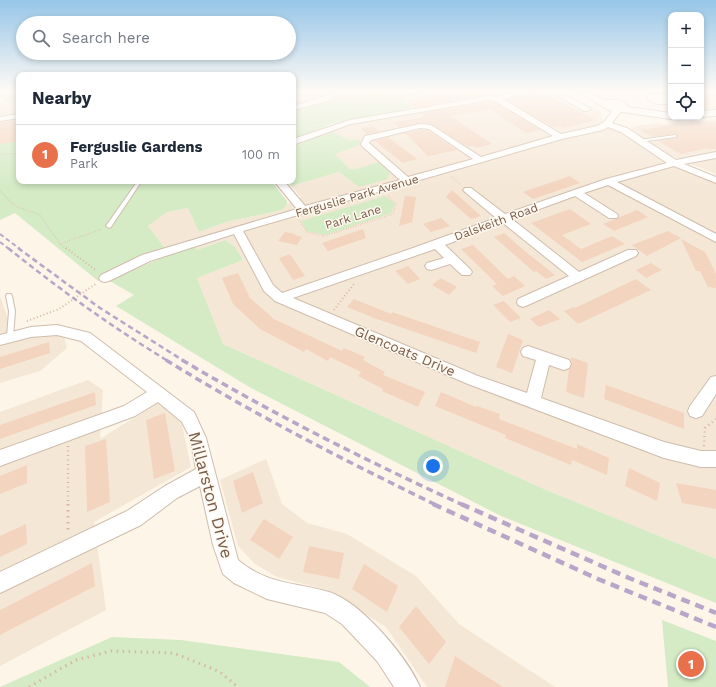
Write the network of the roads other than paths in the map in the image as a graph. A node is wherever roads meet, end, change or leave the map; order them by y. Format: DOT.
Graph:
graph roads {
  1 [pos="351,123"];
  2 [pos="537,123"];
  3 [pos="606,123"];
  4 [pos="612,123"];
  5 [pos="675,136"];
  6 [pos="560,137"];
  7 [pos="296,141"];
  8 [pos="639,141"];
  9 [pos="716,155"];
  10 [pos="475,157"];
  11 [pos="676,164"];
  12 [pos="403,177"];
  13 [pos="716,180"];
  14 [pos="610,182"];
  15 [pos="138,184"];
  16 [pos="281,184"];
  17 [pos="468,190"];
  18 [pos="577,193"];
  19 [pos="596,205"];
  20 [pos="584,210"];
  21 [pos="300,212"];
  22 [pos="613,216"];
  23 [pos="503,218"];
  24 [pos="109,226"];
  25 [pos="237,230"];
  26 [pos="716,239"];
  27 [pos="437,244"];
  28 [pos="632,253"];
  29 [pos="452,259"];
  30 [pos="431,266"];
  31 [pos="466,272"];
  32 [pos="105,278"];
  33 [pos="579,278"];
  34 [pos="9,296"];
  35 [pos="280,298"];
  36 [pos="523,302"];
  37 [pos="7,335"];
  38 [pos="528,352"];
  39 [pos="544,357"];
  40 [pos="564,364"];
  41 [pos="716,382"];
  42 [pos="159,393"];
  43 [pos="532,401"];
  44 [pos="696,411"];
  45 [pos="0,458"];
  46 [pos="710,459"];
  47 [pos="206,473"];
  48 [pos="0,583"];
  49 [pos="408,687"];
  1 -- 7 [label="street"];
  2 -- 6 [label="street"];
  3 -- 6 [label="street, Ferguslie Park Avenue"];
  4 -- 8 [label="street"];
  5 -- 8 [label="lane"];
  6 -- 10 [label="street, Ferguslie Park Avenue"];
  8 -- 11 [label="street"];
  9 -- 11 [label="street, Dalskeith Road"];
  10 -- 12 [label="street"];
  10 -- 12 [label="street, Ferguslie Park Avenue"];
  10 -- 12 [label="street"];
  11 -- 13 [label="street"];
  11 -- 14 [label="street, Dalskeith Road"];
  12 -- 21 [label="street, Ferguslie Park Avenue"];
  14 -- 18 [label="street, Dalskeith Road"];
  14 -- 26 [label="street"];
  15 -- 24 [label="lane"];
  16 -- 21 [label="street"];
  17 -- 23 [label="street"];
  18 -- 19 [label="street"];
  18 -- 23 [label="street, Dalskeith Road"];
  19 -- 20 [label="street"];
  19 -- 22 [label="street"];
  21 -- 25 [label="street, Ferguslie Park Avenue"];
  23 -- 27 [label="street, Dalskeith Road"];
  23 -- 33 [label="street"];
  25 -- 32 [label="street, Ferguslie Park Avenue"];
  25 -- 35 [label="street"];
  27 -- 29 [label="street"];
  27 -- 35 [label="street, Dalskeith Road"];
  28 -- 33 [label="street"];
  29 -- 30 [label="street"];
  29 -- 31 [label="street"];
  33 -- 36 [label="street"];
  34 -- 37 [label="lane"];
  35 -- 43 [label="street, Glencoats Drive"];
  37 -- 42 [label="street, Millarston Drive"];
  38 -- 39 [label="street"];
  39 -- 40 [label="street"];
  39 -- 43 [label="street"];
  41 -- 44 [label="street"];
  42 -- 45 [label="street"];
  42 -- 47 [label="street, Millarston Drive"];
  43 -- 46 [label="street, Glencoats Drive"];
  47 -- 48 [label="street"];
  47 -- 49 [label="street, Millarston Drive"];
}
